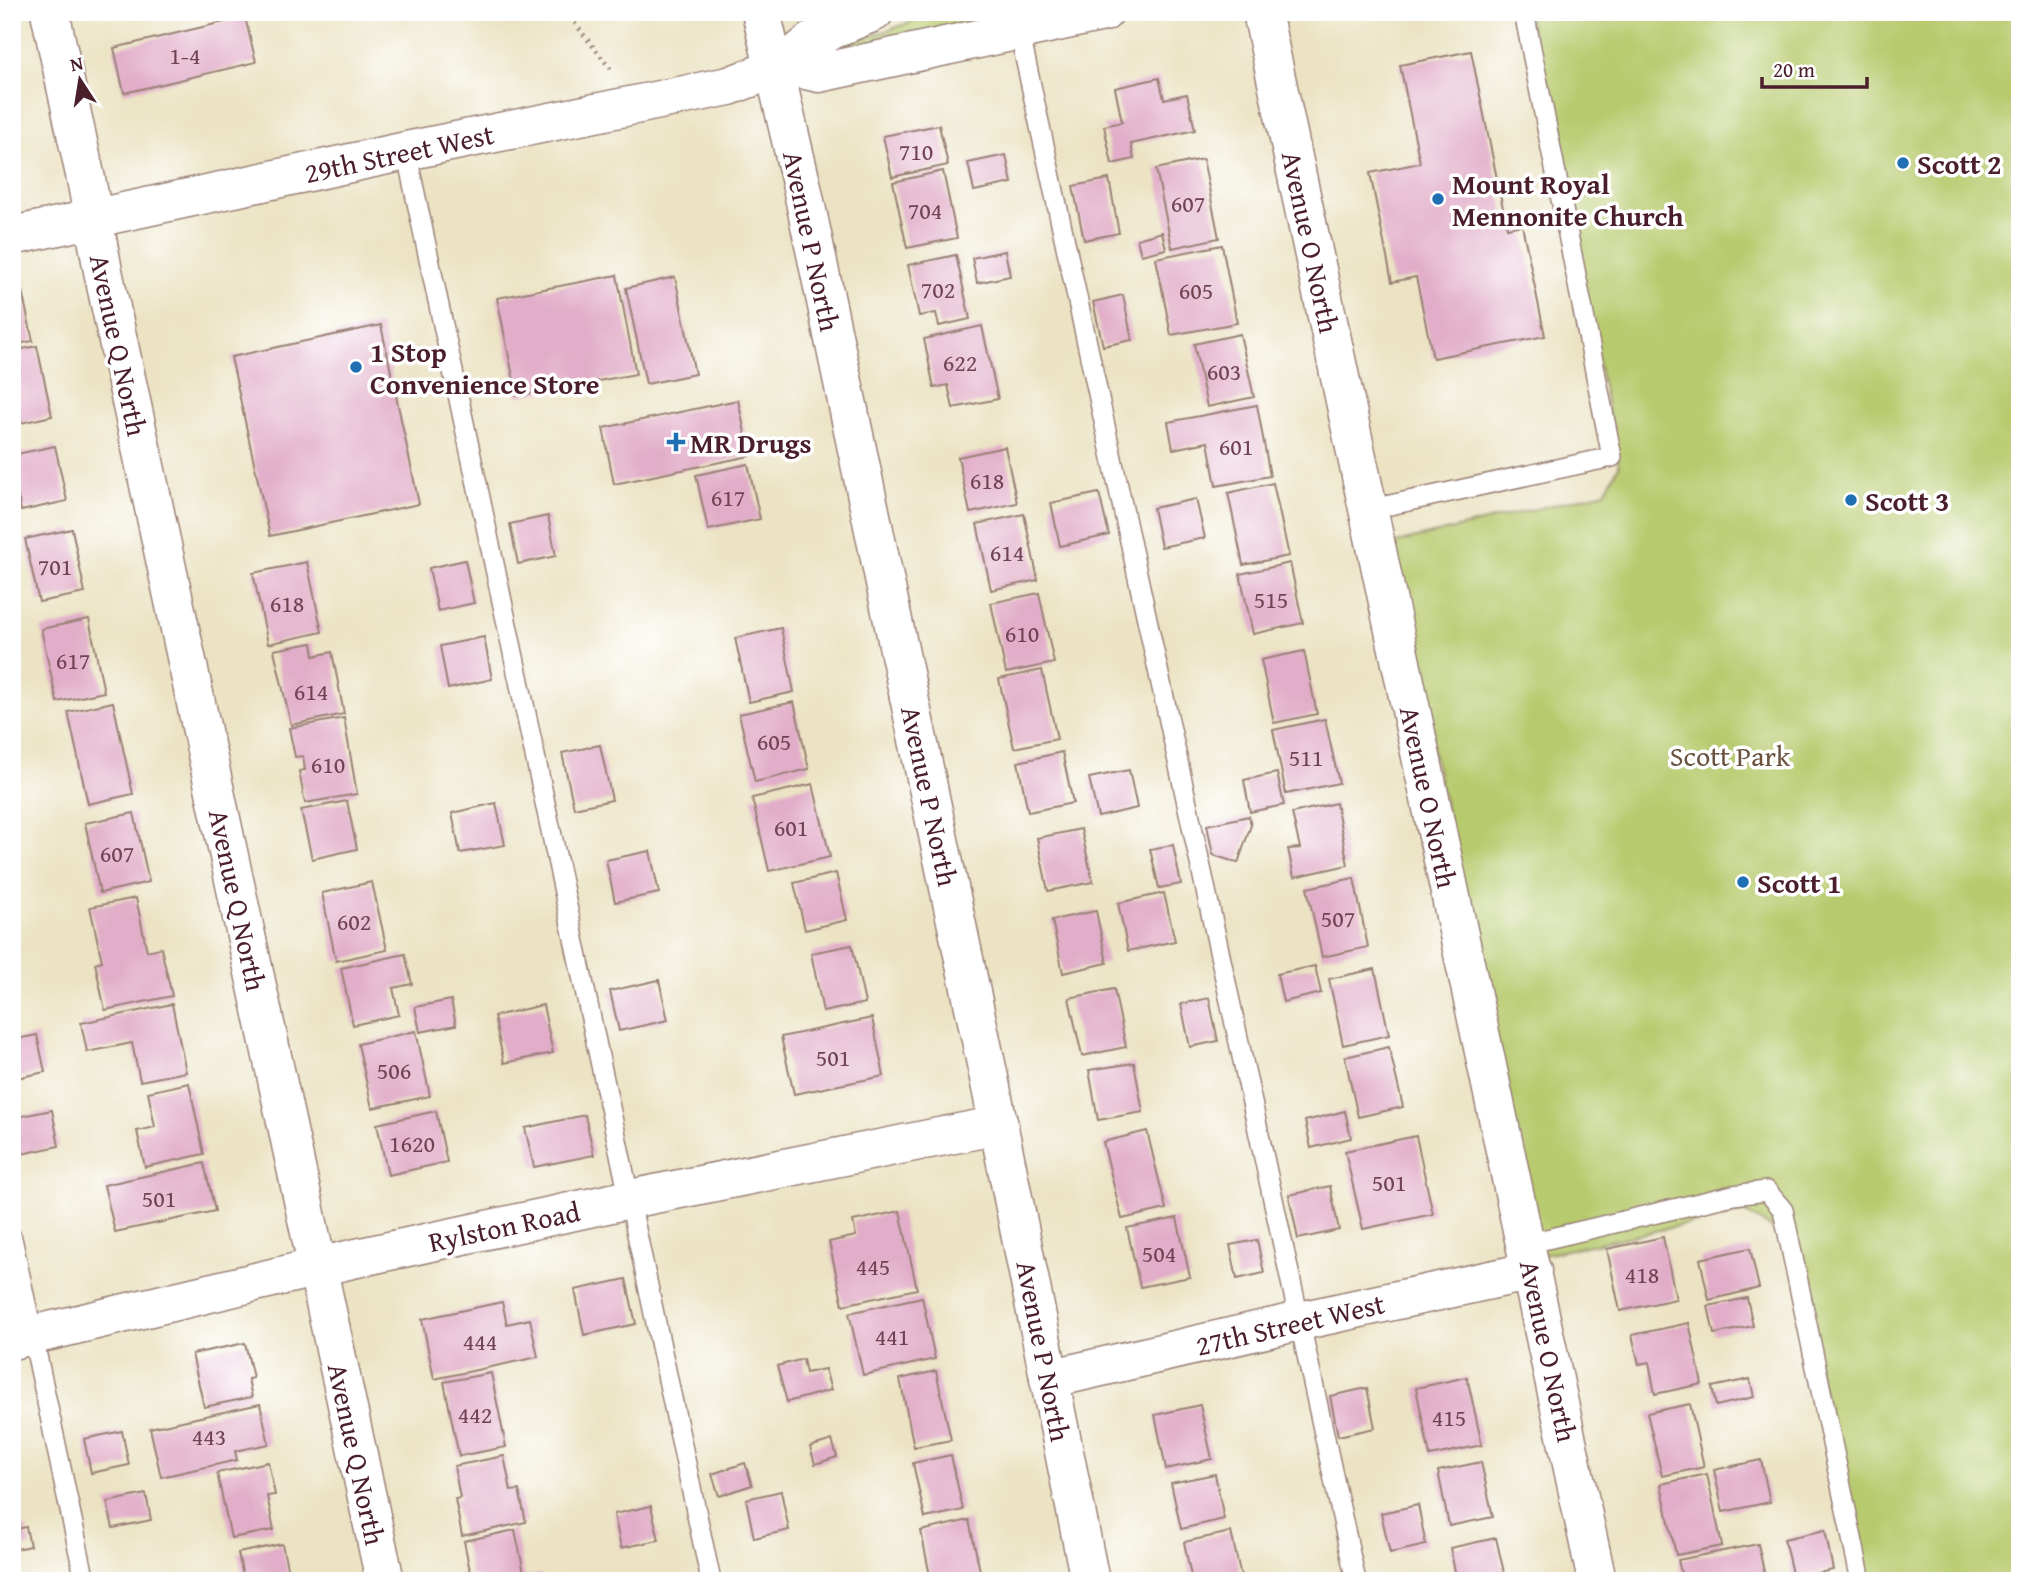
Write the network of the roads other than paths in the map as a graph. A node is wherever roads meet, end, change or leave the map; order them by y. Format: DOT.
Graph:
graph roads {
  1 [pos="50,12"];
  2 [pos="761,12"];
  3 [pos="874,12"];
  4 [pos="1104,12"];
  5 [pos="1262,12"];
  6 [pos="1524,12"];
  7 [pos="1019,30"];
  8 [pos="779,67"];
  9 [pos="406,151"];
  10 [pos="92,218"];
  11 [pos="12,236"];
  12 [pos="1367,510"];
  13 [pos="999,1125"];
  14 [pos="630,1199"];
  15 [pos="12,1238"];
  16 [pos="1529,1257"];
  17 [pos="317,1268"];
  18 [pos="1300,1321"];
  19 [pos="23,1337"];
  20 [pos="1049,1379"];
  21 [pos="85,1581"];
  22 [pos="385,1581"];
  23 [pos="711,1581"];
  24 [pos="1090,1581"];
  25 [pos="1356,1581"];
  26 [pos="1597,1581"];
  27 [pos="1861,1581"];
  1 -- 10 [label="street, Avenue Q North"];
  2 -- 8 [label="street, Avenue P North"];
  3 -- 8 [label="street, 29th Street West"];
  4 -- 7 [label="street"];
  5 -- 12 [label="street, Avenue O North"];
  6 -- 12 [label="lane"];
  7 -- 8 [label="street"];
  7 -- 18 [label="lane"];
  8 -- 9 [label="street, 29th Street West"];
  8 -- 13 [label="street, Avenue P North"];
  9 -- 10 [label="street, 29th Street West"];
  9 -- 14 [label="lane"];
  10 -- 11 [label="street, 29th Street West"];
  10 -- 17 [label="street, Avenue Q North"];
  12 -- 16 [label="street, Avenue O North"];
  13 -- 14 [label="street, Rylston Road"];
  13 -- 20 [label="street, Avenue P North"];
  14 -- 17 [label="street, Rylston Road"];
  14 -- 23 [label="lane"];
  15 -- 19 [label="lane"];
  16 -- 18 [label="street, 27th Street West"];
  16 -- 26 [label="street, Avenue O North"];
  16 -- 27 [label="lane"];
  17 -- 19 [label="street, Rylston Road"];
  17 -- 22 [label="street, Avenue Q North"];
  18 -- 20 [label="street, 27th Street West"];
  18 -- 25 [label="lane"];
  19 -- 21 [label="lane"];
  20 -- 24 [label="street, Avenue P North"];
}
